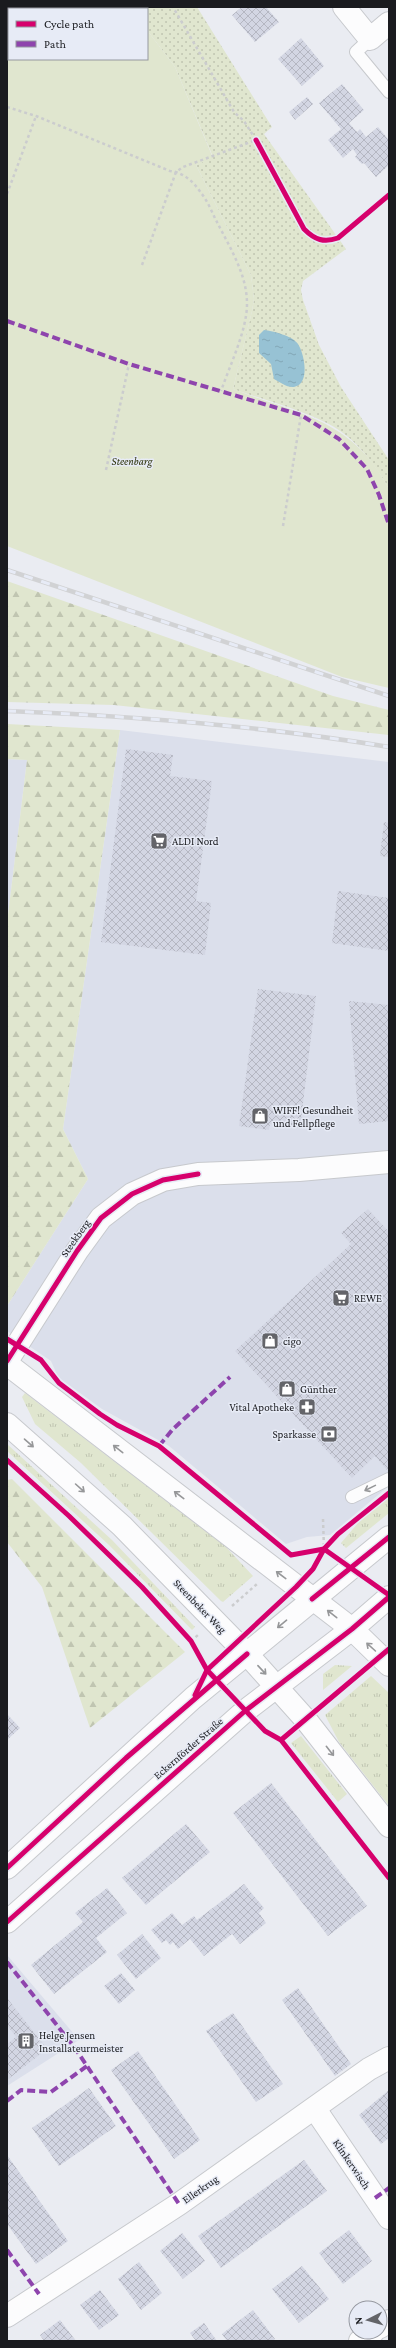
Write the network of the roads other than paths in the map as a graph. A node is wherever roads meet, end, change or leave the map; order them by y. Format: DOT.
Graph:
graph roads {
  1 [pos="344,7"];
  2 [pos="389,22"];
  3 [pos="370,39"];
  4 [pos="389,92"];
  5 [pos="389,1162"];
  6 [pos="7,1361"];
  7 [pos="7,1364"];
  8 [pos="7,1424"];
  9 [pos="389,1479"];
  10 [pos="352,1497"];
  11 [pos="389,1537"];
  12 [pos="389,1597"];
  13 [pos="312,1599"];
  14 [pos="352,1629"];
  15 [pos="247,1654"];
  16 [pos="389,1665"];
  17 [pos="278,1687"];
  18 [pos="389,1826"];
  19 [pos="7,1868"];
  20 [pos="7,1922"];
  21 [pos="389,2058"];
  22 [pos="315,2109"];
  23 [pos="389,2218"];
  24 [pos="7,2316"];
  1 -- 3 [label="street"];
  2 -- 3 [label="street"];
  3 -- 4 [label="lane"];
  5 -- 6 [label="street, Steekberg"];
  13 -- 7 [label="street, one-way"];
  8 -- 15 [label="street, Steenbeker Weg, one-way"];
  9 -- 10 [label="lane, one-way"];
  11 -- 13 [label="street"];
  12 -- 14 [label="street, Eckernförder Straße"];
  14 -- 13 [label="street, one-way"];
  13 -- 15 [label="street, one-way"];
  16 -- 14 [label="street, one-way"];
  14 -- 17 [label="street, Eckernförder Straße"];
  15 -- 17 [label="street, Steenbeker Weg, one-way"];
  15 -- 19 [label="street"];
  17 -- 18 [label="street, Steenbeker Weg, one-way"];
  17 -- 20 [label="street, Eckernförder Straße"];
  21 -- 22 [label="street, Ellerkrug"];
  22 -- 23 [label="street, Klinkerwisch"];
  22 -- 24 [label="street, Ellerkrug"];
}
